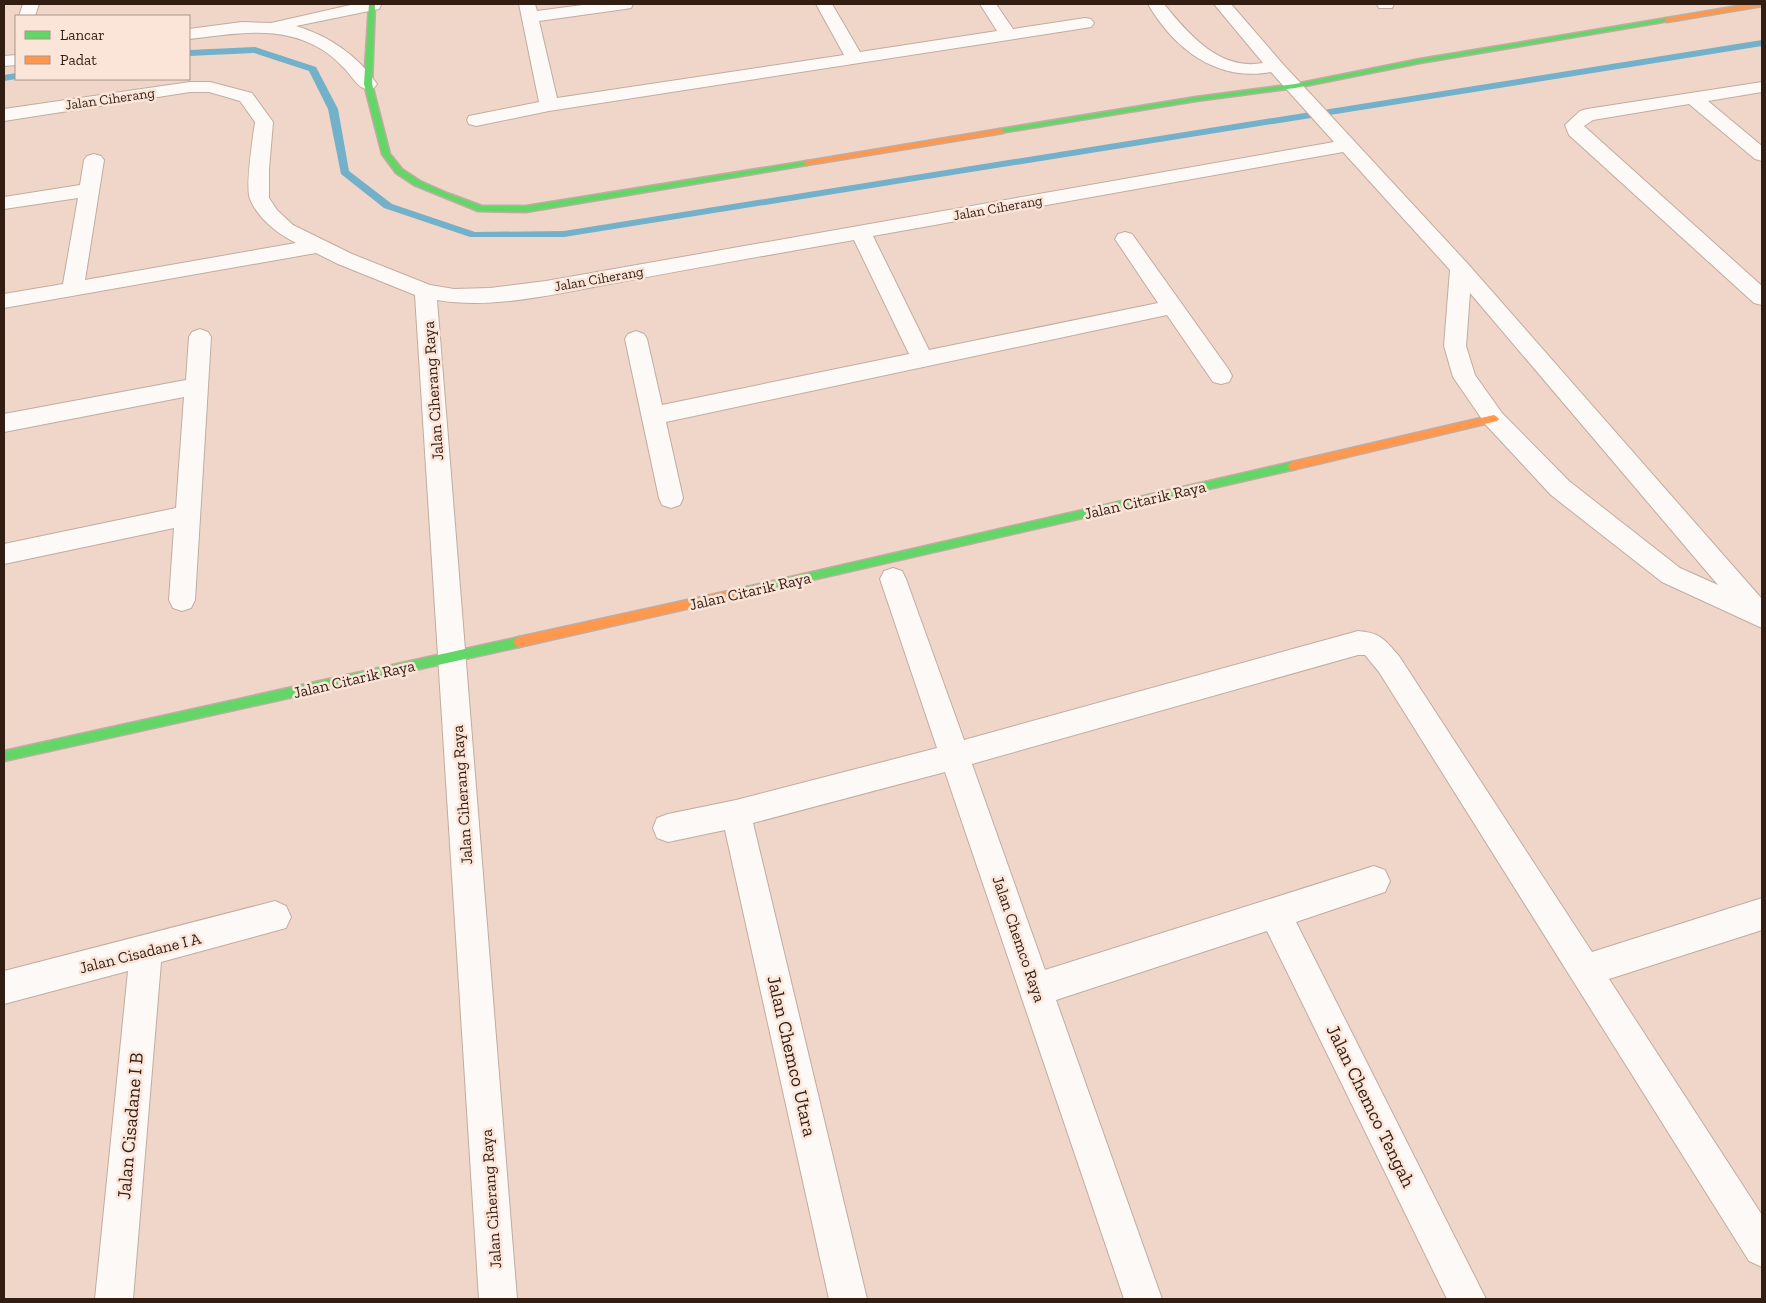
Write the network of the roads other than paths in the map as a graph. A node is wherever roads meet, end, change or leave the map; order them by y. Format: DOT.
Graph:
graph roads {
  1 [pos="624,4"];
  2 [pos="824,4"];
  3 [pos="988,4"];
  4 [pos="1156,4"];
  5 [pos="1222,4"];
  6 [pos="1761,4"];
  7 [pos="372,5"];
  8 [pos="528,10"];
  9 [pos="1085,22"];
  10 [pos="272,26"];
  11 [pos="190,34"];
  12 [pos="1008,35"];
  13 [pos="854,57"];
  14 [pos="1275,66"];
  15 [pos="368,84"];
  16 [pos="1295,86"];
  17 [pos="1762,87"];
  18 [pos="1694,99"];
  19 [pos="549,105"];
  20 [pos="4,115"];
  21 [pos="476,120"];
  22 [pos="1348,145"];
  23 [pos="1762,155"];
  24 [pos="94,160"];
  25 [pos="88,190"];
  26 [pos="4,203"];
  27 [pos="861,232"];
  28 [pos="1125,240"];
  29 [pos="319,246"];
  30 [pos="1461,269"];
  31 [pos="73,289"];
  32 [pos="426,291"];
  33 [pos="1762,298"];
  34 [pos="4,301"];
  35 [pos="1172,307"];
  36 [pos="200,337"];
  37 [pos="636,339"];
  38 [pos="922,359"];
  39 [pos="1221,376"];
  40 [pos="197,386"];
  41 [pos="653,416"];
  42 [pos="1494,419"];
  43 [pos="4,422"];
  44 [pos="671,498"];
  45 [pos="188,515"];
  46 [pos="4,554"];
  47 [pos="893,579"];
  48 [pos="182,600"];
  49 [pos="1762,617"];
  50 [pos="452,657"];
  51 [pos="4,756"];
  52 [pos="955,756"];
  53 [pos="736,814"];
  54 [pos="668,828"];
  55 [pos="1374,881"];
  56 [pos="1275,913"];
  57 [pos="1762,914"];
  58 [pos="275,917"];
  59 [pos="146,952"];
  60 [pos="1584,971"];
  61 [pos="4,987"];
  62 [pos="1036,990"];
  63 [pos="1762,1248"];
  64 [pos="114,1299"];
  65 [pos="498,1299"];
  66 [pos="848,1299"];
  67 [pos="1143,1299"];
  68 [pos="1468,1299"];
  1 -- 8 [label="street"];
  2 -- 13 [label="street"];
  3 -- 12 [label="street"];
  4 -- 14 [label="street"];
  5 -- 14 [label="street"];
  6 -- 16 [label="street"];
  7 -- 10 [label="street"];
  7 -- 15 [label="street"];
  8 -- 19 [label="street"];
  9 -- 12 [label="street"];
  10 -- 11 [label="street"];
  10 -- 15 [label="street"];
  12 -- 13 [label="street"];
  13 -- 19 [label="street"];
  14 -- 16 [label="street"];
  15 -- 16 [label="street"];
  16 -- 22 [label="street"];
  17 -- 18 [label="street"];
  18 -- 23 [label="street"];
  18 -- 33 [label="street"];
  19 -- 21 [label="street"];
  20 -- 29 [label="street, Jalan Ciherang"];
  22 -- 27 [label="street, Jalan Ciherang"];
  22 -- 30 [label="street"];
  24 -- 25 [label="street"];
  25 -- 26 [label="street"];
  25 -- 31 [label="street"];
  27 -- 32 [label="street, Jalan Ciherang"];
  27 -- 38 [label="street"];
  28 -- 35 [label="street"];
  29 -- 31 [label="street"];
  29 -- 32 [label="street, Jalan Ciherang"];
  30 -- 42 [label="street"];
  30 -- 49 [label="street"];
  31 -- 34 [label="street"];
  32 -- 50 [label="street, Jalan Ciherang Raya"];
  35 -- 38 [label="street"];
  35 -- 39 [label="street"];
  36 -- 40 [label="street"];
  37 -- 41 [label="street"];
  38 -- 41 [label="street"];
  40 -- 43 [label="street"];
  40 -- 45 [label="street"];
  41 -- 44 [label="street"];
  42 -- 49 [label="street"];
  42 -- 50 [label="street, Jalan Citarik Raya"];
  45 -- 46 [label="street"];
  45 -- 48 [label="street"];
  47 -- 52 [label="street, Jalan Chemco Raya"];
  50 -- 51 [label="street, Jalan Citarik Raya"];
  50 -- 65 [label="street, Jalan Ciherang Raya"];
  52 -- 53 [label="street"];
  52 -- 60 [label="street"];
  52 -- 62 [label="street, Jalan Chemco Raya"];
  53 -- 54 [label="street"];
  53 -- 66 [label="street, Jalan Chemco Utara"];
  55 -- 56 [label="street"];
  56 -- 62 [label="street"];
  56 -- 68 [label="street, Jalan Chemco Tengah"];
  57 -- 60 [label="street"];
  58 -- 59 [label="street, Jalan Cisadane I A"];
  59 -- 61 [label="street, Jalan Cisadane I A"];
  59 -- 64 [label="street, Jalan Cisadane I B"];
  60 -- 63 [label="street"];
  62 -- 67 [label="street, Jalan Chemco Raya"];
}
